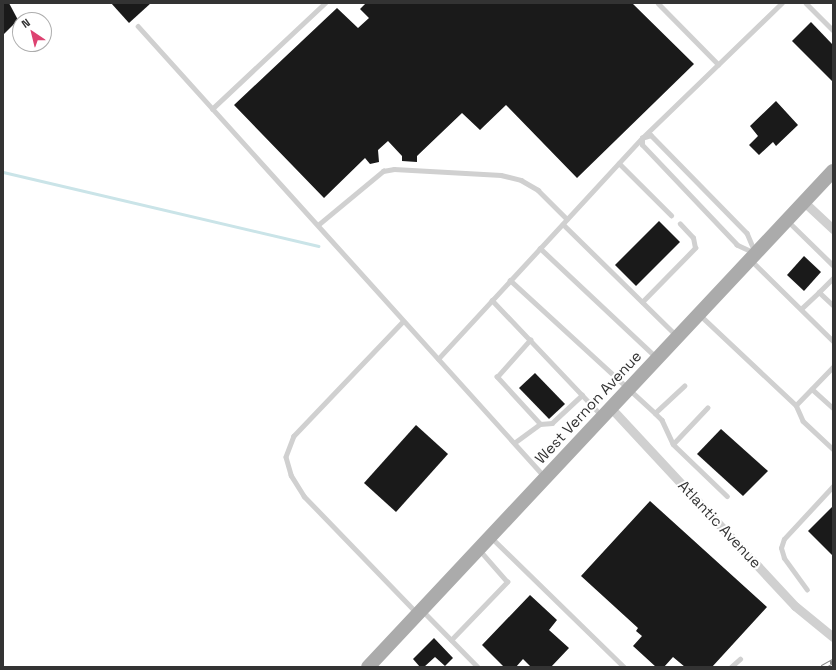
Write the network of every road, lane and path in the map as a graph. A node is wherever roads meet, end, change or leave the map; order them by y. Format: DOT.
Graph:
graph roads {
  1 [pos="325,3"];
  2 [pos="658,3"];
  3 [pos="782,3"];
  4 [pos="806,3"];
  5 [pos="138,26"];
  6 [pos="833,30"];
  7 [pos="718,64"];
  8 [pos="212,109"];
  9 [pos="642,138"];
  10 [pos="619,163"];
  11 [pos="833,171"];
  12 [pos="804,202"];
  13 [pos="671,215"];
  14 [pos="567,219"];
  15 [pos="787,220"];
  16 [pos="563,224"];
  17 [pos="680,224"];
  18 [pos="318,225"];
  19 [pos="833,229"];
  20 [pos="540,248"];
  21 [pos="753,257"];
  22 [pos="833,265"];
  23 [pos="833,278"];
  24 [pos="510,280"];
  25 [pos="819,292"];
  26 [pos="492,300"];
  27 [pos="642,302"];
  28 [pos="833,305"];
  29 [pos="800,309"];
  30 [pos="698,314"];
  31 [pos="403,322"];
  32 [pos="677,336"];
  33 [pos="530,340"];
  34 [pos="833,341"];
  35 [pos="657,358"];
  36 [pos="438,359"];
  37 [pos="833,367"];
  38 [pos="684,386"];
  39 [pos="629,388"];
  40 [pos="812,389"];
  41 [pos="582,395"];
  42 [pos="796,405"];
  43 [pos="707,408"];
  44 [pos="833,408"];
  45 [pos="606,412"];
  46 [pos="656,413"];
  47 [pos="540,424"];
  48 [pos="514,443"];
  49 [pos="673,444"];
  50 [pos="833,449"];
  51 [pos="546,477"];
  52 [pos="833,486"];
  53 [pos="727,496"];
  54 [pos="490,536"];
  55 [pos="478,550"];
  56 [pos="807,590"];
  57 [pos="420,612"];
  58 [pos="833,637"];
  59 [pos="451,640"];
  60 [pos="740,659"];
  61 [pos="368,667"];
  62 [pos="478,667"];
  63 [pos="624,667"];
  64 [pos="731,667"];
  1 -- 8 [label="lane"];
  2 -- 7 [label="lane"];
  3 -- 7 [label="lane"];
  4 -- 6 [label="lane"];
  5 -- 8 [label="lane"];
  7 -- 9 [label="lane"];
  8 -- 18 [label="lane"];
  9 -- 10 [label="lane"];
  9 -- 21 [label="lane"];
  9 -- 21 [label="lane"];
  10 -- 13 [label="lane"];
  10 -- 14 [label="lane"];
  11 -- 12 [label="main road, West Vernon Avenue"];
  12 -- 15 [label="main road, West Vernon Avenue"];
  12 -- 19 [label="street"];
  14 -- 16 [label="lane"];
  14 -- 18 [label="lane"];
  15 -- 21 [label="main road, West Vernon Avenue"];
  15 -- 22 [label="lane"];
  16 -- 20 [label="lane"];
  16 -- 27 [label="lane"];
  17 -- 27 [label="lane"];
  18 -- 31 [label="lane"];
  20 -- 24 [label="lane"];
  20 -- 35 [label="lane"];
  21 -- 29 [label="lane"];
  21 -- 30 [label="main road, West Vernon Avenue"];
  23 -- 25 [label="lane"];
  24 -- 26 [label="lane"];
  24 -- 39 [label="lane"];
  25 -- 28 [label="lane"];
  25 -- 29 [label="lane"];
  26 -- 33 [label="lane"];
  26 -- 36 [label="lane"];
  27 -- 32 [label="lane"];
  29 -- 34 [label="lane"];
  30 -- 32 [label="main road, West Vernon Avenue"];
  30 -- 42 [label="lane"];
  31 -- 36 [label="lane"];
  31 -- 57 [label="lane"];
  32 -- 35 [label="main road, West Vernon Avenue"];
  33 -- 41 [label="lane"];
  33 -- 47 [label="lane"];
  35 -- 39 [label="main road, West Vernon Avenue"];
  36 -- 48 [label="lane"];
  37 -- 40 [label="lane"];
  38 -- 46 [label="lane"];
  39 -- 45 [label="main road, West Vernon Avenue"];
  39 -- 46 [label="lane"];
  40 -- 42 [label="lane"];
  40 -- 44 [label="lane"];
  41 -- 45 [label="lane"];
  41 -- 47 [label="lane"];
  42 -- 50 [label="lane"];
  43 -- 49 [label="lane"];
  45 -- 51 [label="main road, West Vernon Avenue"];
  45 -- 58 [label="street, Atlantic Avenue"];
  46 -- 49 [label="lane"];
  47 -- 48 [label="lane"];
  48 -- 51 [label="lane"];
  49 -- 53 [label="lane"];
  51 -- 54 [label="main road, West Vernon Avenue"];
  52 -- 56 [label="lane"];
  54 -- 55 [label="main road, West Vernon Avenue"];
  54 -- 63 [label="lane"];
  55 -- 57 [label="main road, West Vernon Avenue"];
  55 -- 59 [label="lane"];
  57 -- 59 [label="lane"];
  57 -- 61 [label="main road, West Vernon Avenue"];
  59 -- 62 [label="lane"];
  60 -- 64 [label="lane"];
}
